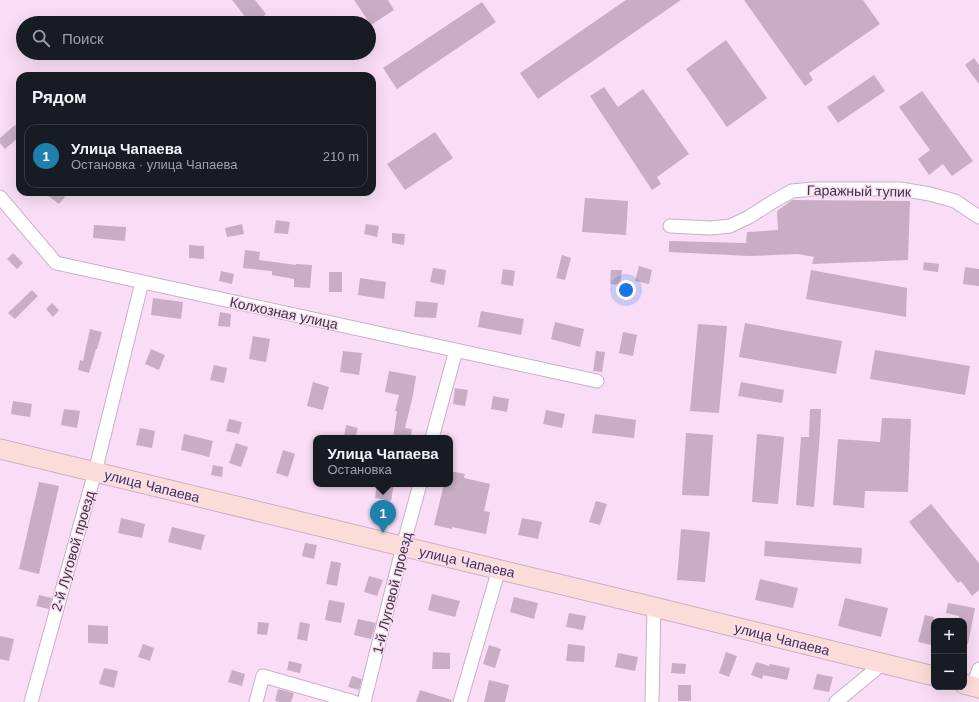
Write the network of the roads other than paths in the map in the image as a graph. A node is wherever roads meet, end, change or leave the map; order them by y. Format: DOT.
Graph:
graph roads {
  1 [pos="0,197"];
  2 [pos="979,217"];
  3 [pos="670,226"];
  4 [pos="142,282"];
  5 [pos="456,350"];
  6 [pos="597,381"];
  7 [pos="433,435"];
  8 [pos="0,449"];
  9 [pos="95,472"];
  10 [pos="419,487"];
  11 [pos="403,546"];
  12 [pos="499,569"];
  13 [pos="654,607"];
  14 [pos="882,664"];
  15 [pos="931,675"];
  16 [pos="30,702"];
  17 [pos="256,702"];
  18 [pos="354,702"];
  19 [pos="364,702"];
  20 [pos="460,702"];
  21 [pos="652,702"];
  22 [pos="836,702"];
  1 -- 4 [label="street, Колхозная улица"];
  2 -- 3 [label="street, Гаражный тупик"];
  4 -- 5 [label="street, Колхозная улица"];
  4 -- 9 [label="street, 2-й Луговой проезд"];
  5 -- 6 [label="street, Колхозная улица"];
  5 -- 7 [label="street"];
  8 -- 9 [label="street, улица Чапаева"];
  9 -- 11 [label="street, улица Чапаева"];
  9 -- 16 [label="street, 2-й Луговой проезд"];
  10 -- 11 [label="street, 1-й Луговой проезд"];
  11 -- 12 [label="street, улица Чапаева"];
  11 -- 19 [label="street, 1-й Луговой проезд"];
  12 -- 13 [label="street, улица Чапаева"];
  12 -- 20 [label="street"];
  13 -- 14 [label="street, улица Чапаева"];
  13 -- 21 [label="street"];
  14 -- 15 [label="street, улица Чапаева"];
  14 -- 22 [label="street"];
  17 -- 18 [label="street"];
}
